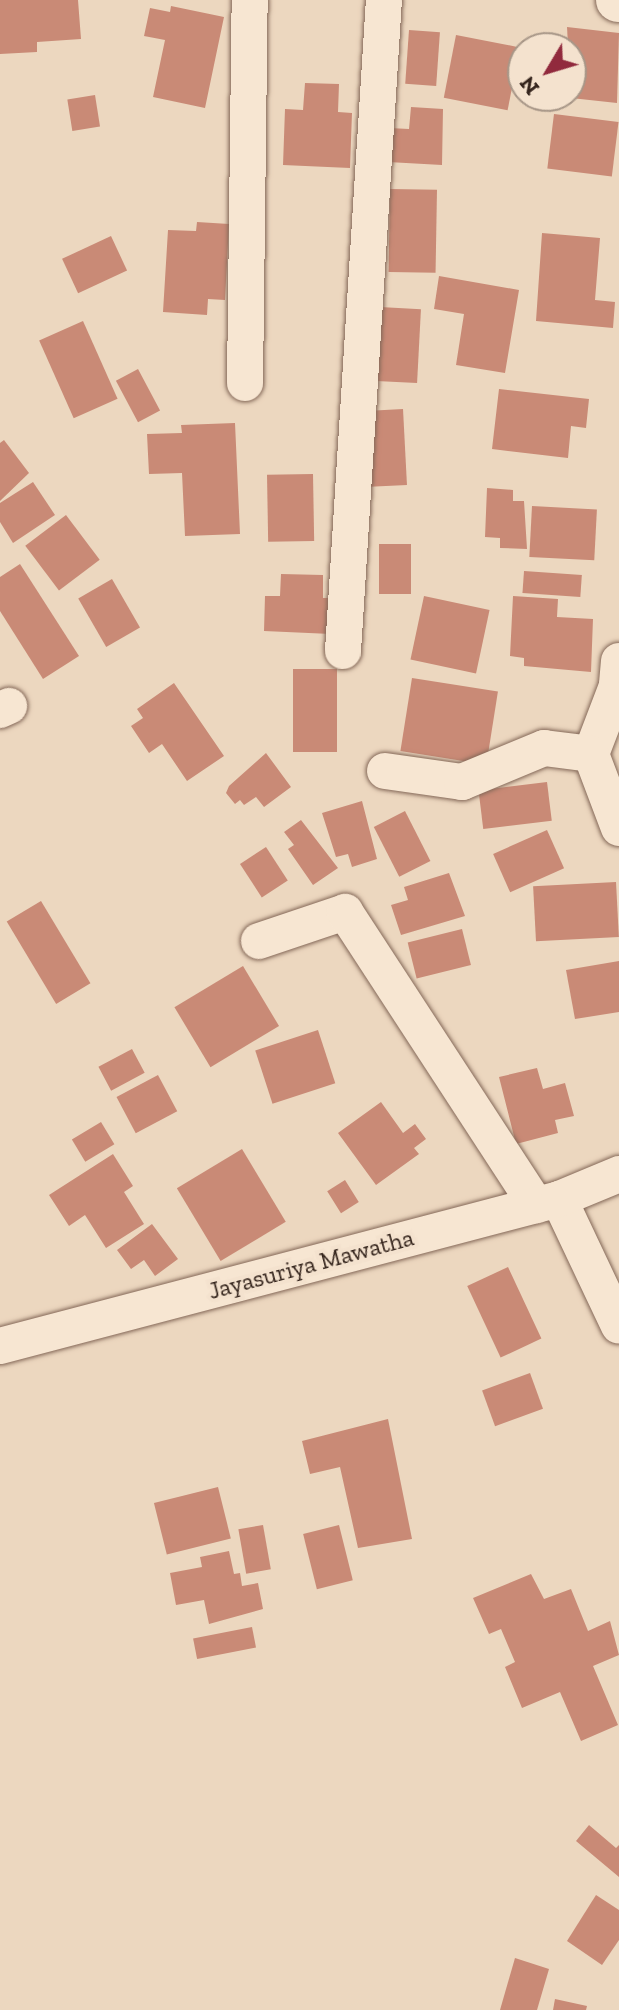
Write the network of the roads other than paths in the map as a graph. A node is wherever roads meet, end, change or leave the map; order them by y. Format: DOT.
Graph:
graph roads {
  1 [pos="250,0"];
  2 [pos="384,0"];
  3 [pos="245,383"];
  4 [pos="343,651"];
  5 [pos="619,661"];
  6 [pos="591,754"];
  7 [pos="385,771"];
  8 [pos="619,828"];
  9 [pos="259,941"];
  10 [pos="619,1174"];
  11 [pos="547,1202"];
  12 [pos="619,1326"];
  13 [pos="0,1346"];
  1 -- 3 [label="street"];
  2 -- 4 [label="street"];
  5 -- 6 [label="street"];
  6 -- 7 [label="street"];
  6 -- 8 [label="street"];
  9 -- 11 [label="street"];
  10 -- 11 [label="street, Jayasuriya Mawatha"];
  11 -- 12 [label="street"];
  11 -- 13 [label="street, Jayasuriya Mawatha"];
}
